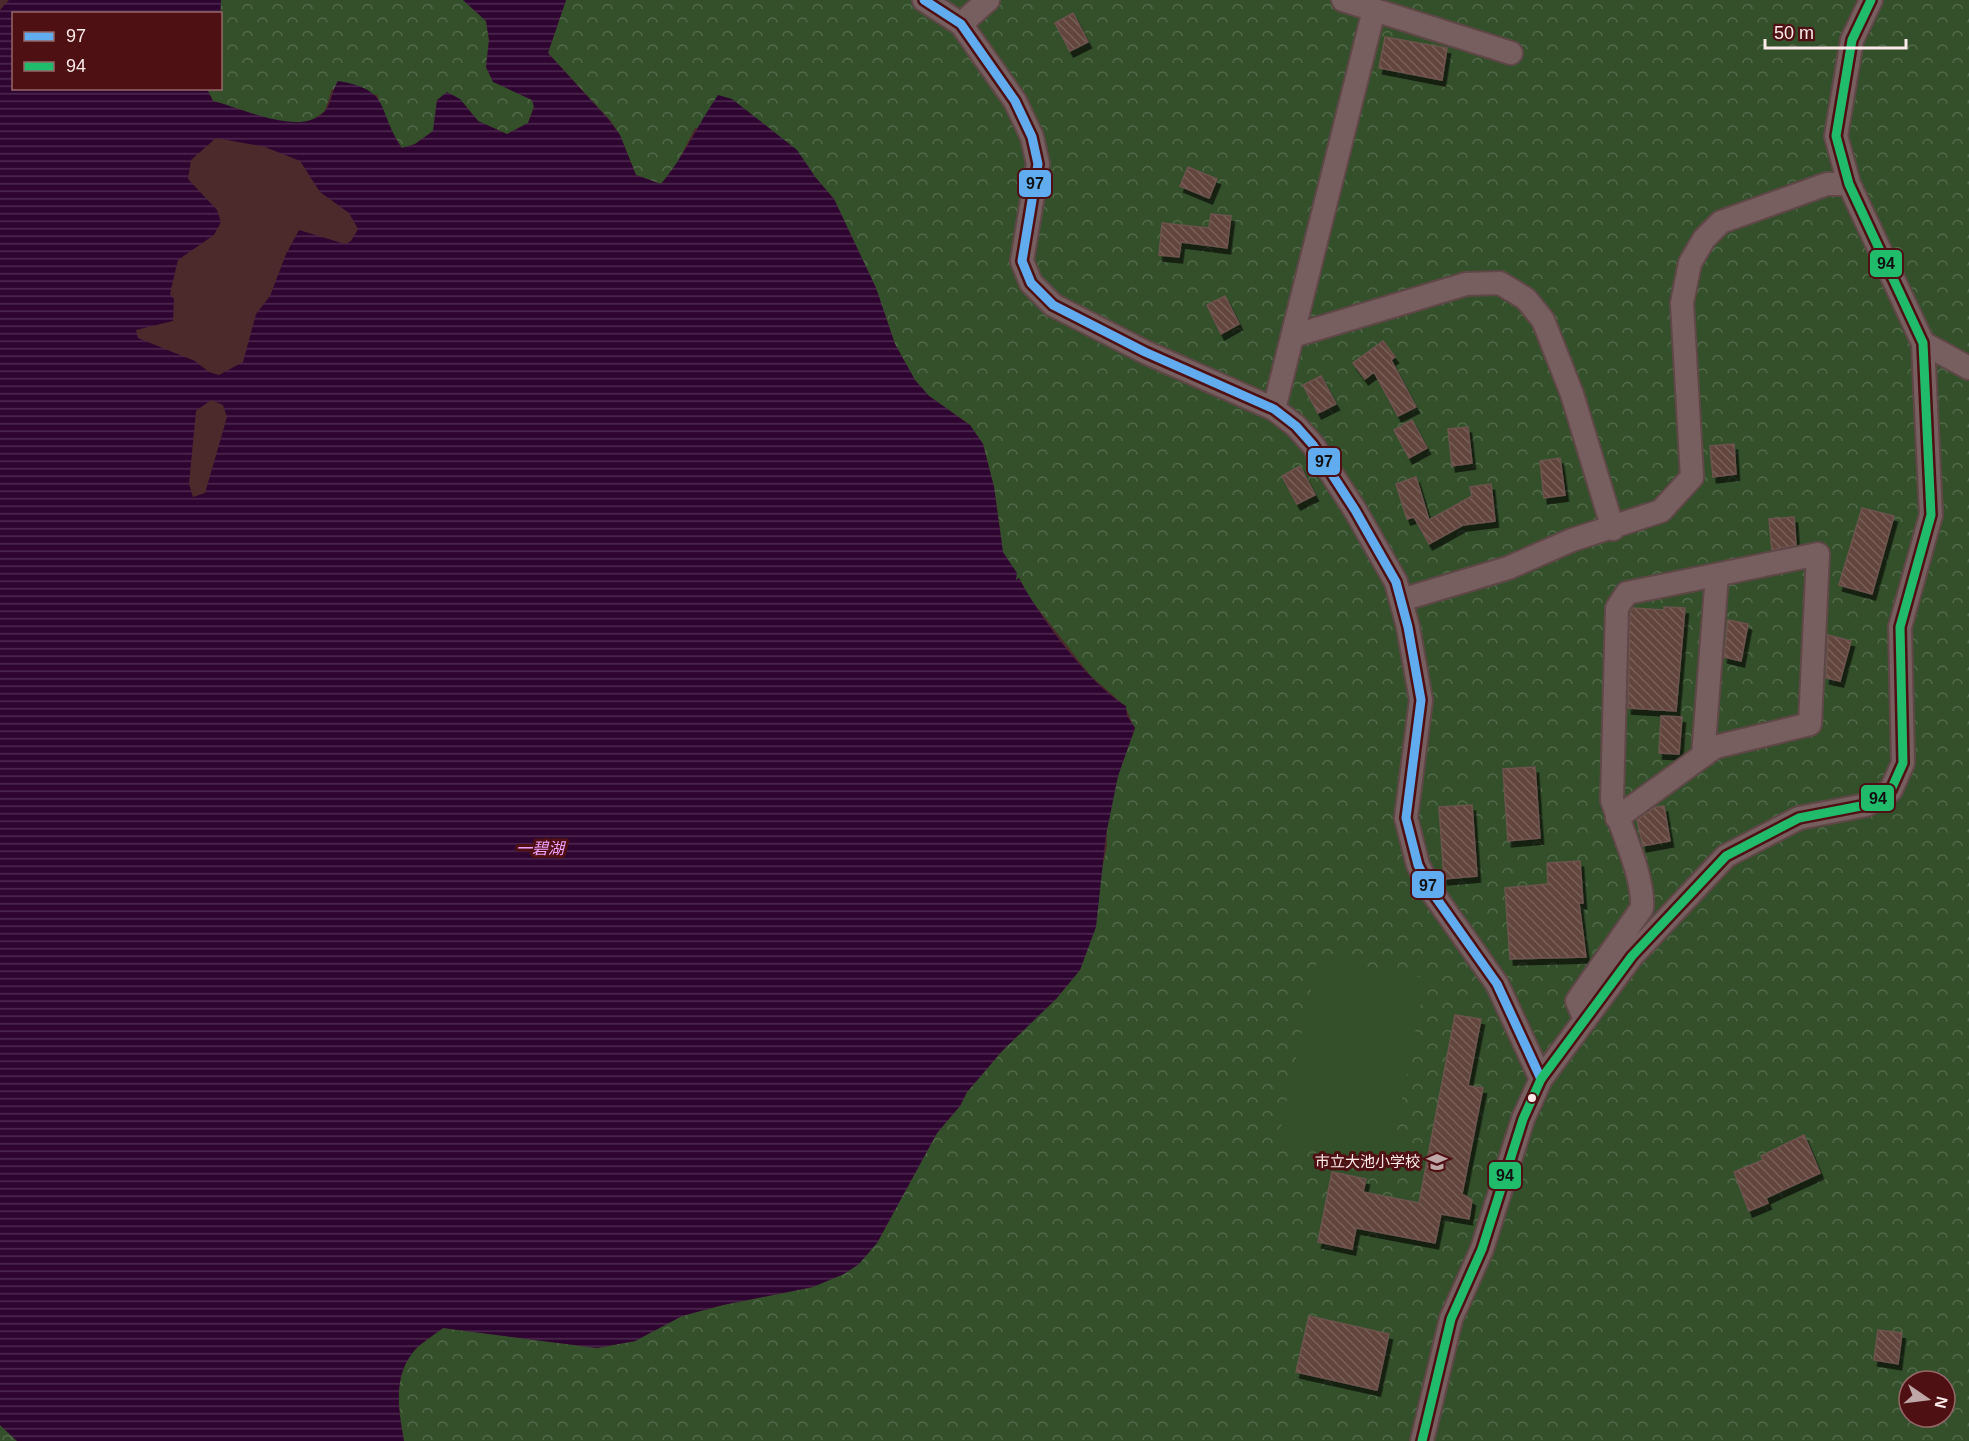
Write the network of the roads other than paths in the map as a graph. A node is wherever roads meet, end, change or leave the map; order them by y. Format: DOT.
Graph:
graph roads {
  1 [pos="924,0"];
  2 [pos="988,0"];
  3 [pos="1343,0"];
  4 [pos="1871,0"];
  5 [pos="1374,10"];
  6 [pos="961,24"];
  7 [pos="1511,53"];
  8 [pos="1849,184"];
  9 [pos="1293,336"];
  10 [pos="1923,343"];
  11 [pos="1969,368"];
  12 [pos="1274,409"];
  13 [pos="1613,529"];
  14 [pos="1717,575"];
  15 [pos="1401,600"];
  16 [pos="1702,756"];
  17 [pos="1617,818"];
  18 [pos="1585,1020"];
  19 [pos="1541,1079"];
  20 [pos="1422,1441"];
  1 -- 6 [label="street"];
  2 -- 6 [label="street"];
  3 -- 5 [label="street"];
  4 -- 8 [label="street"];
  5 -- 7 [label="street"];
  5 -- 9 [label="street"];
  6 -- 12 [label="street"];
  8 -- 10 [label="street"];
  8 -- 13 [label="street"];
  9 -- 12 [label="street"];
  9 -- 13 [label="street"];
  10 -- 11 [label="street"];
  10 -- 18 [label="street"];
  12 -- 15 [label="street"];
  13 -- 15 [label="street"];
  14 -- 16 [label="street"];
  14 -- 16 [label="street"];
  14 -- 17 [label="street"];
  15 -- 19 [label="street"];
  16 -- 17 [label="street"];
  17 -- 18 [label="street"];
  18 -- 19 [label="street"];
  19 -- 20 [label="street"];
}
